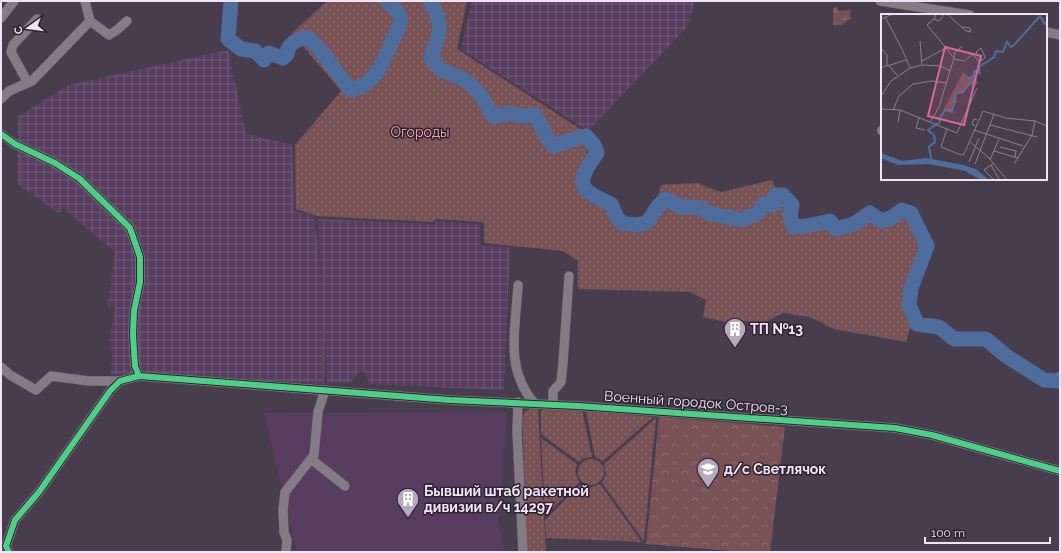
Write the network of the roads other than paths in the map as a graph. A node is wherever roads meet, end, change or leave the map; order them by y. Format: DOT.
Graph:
graph roads {
  1 [pos="14,1"];
  2 [pos="86,1"];
  3 [pos="880,1"];
  4 [pos="917,11"];
  5 [pos="957,14"];
  6 [pos="1,18"];
  7 [pos="37,20"];
  8 [pos="126,21"];
  9 [pos="90,22"];
  10 [pos="1047,32"];
  11 [pos="1060,35"];
  12 [pos="28,83"];
  13 [pos="1,99"];
  14 [pos="1,134"];
  15 [pos="569,276"];
  16 [pos="518,285"];
  17 [pos="1,367"];
  18 [pos="139,376"];
  19 [pos="120,380"];
  20 [pos="325,390"];
  21 [pos="518,402"];
  22 [pos="534,403"];
  23 [pos="552,404"];
  24 [pos="311,459"];
  25 [pos="1060,471"];
  26 [pos="345,486"];
  27 [pos="6,548"];
  28 [pos="286,552"];
  29 [pos="523,552"];
  1 -- 6 [label="street"];
  2 -- 9 [label="street"];
  3 -- 4 [label="street"];
  4 -- 5 [label="street"];
  7 -- 12 [label="street"];
  8 -- 9 [label="street"];
  9 -- 12 [label="street"];
  10 -- 11 [label="street"];
  12 -- 13 [label="street"];
  14 -- 18 [label="street"];
  15 -- 23 [label="street"];
  16 -- 22 [label="street"];
  17 -- 19 [label="street, Военный городок Остров-3"];
  18 -- 19 [label="street, Военный городок Остров-3"];
  18 -- 20 [label="street, Военный городок Остров-3"];
  19 -- 27 [label="street"];
  20 -- 21 [label="street, Военный городок Остров-3"];
  20 -- 24 [label="street"];
  21 -- 22 [label="street, Военный городок Остров-3"];
  21 -- 29 [label="street"];
  22 -- 23 [label="street, Военный городок Остров-3"];
  23 -- 25 [label="street, Военный городок Остров-3"];
  24 -- 26 [label="street"];
  24 -- 28 [label="street"];
}
